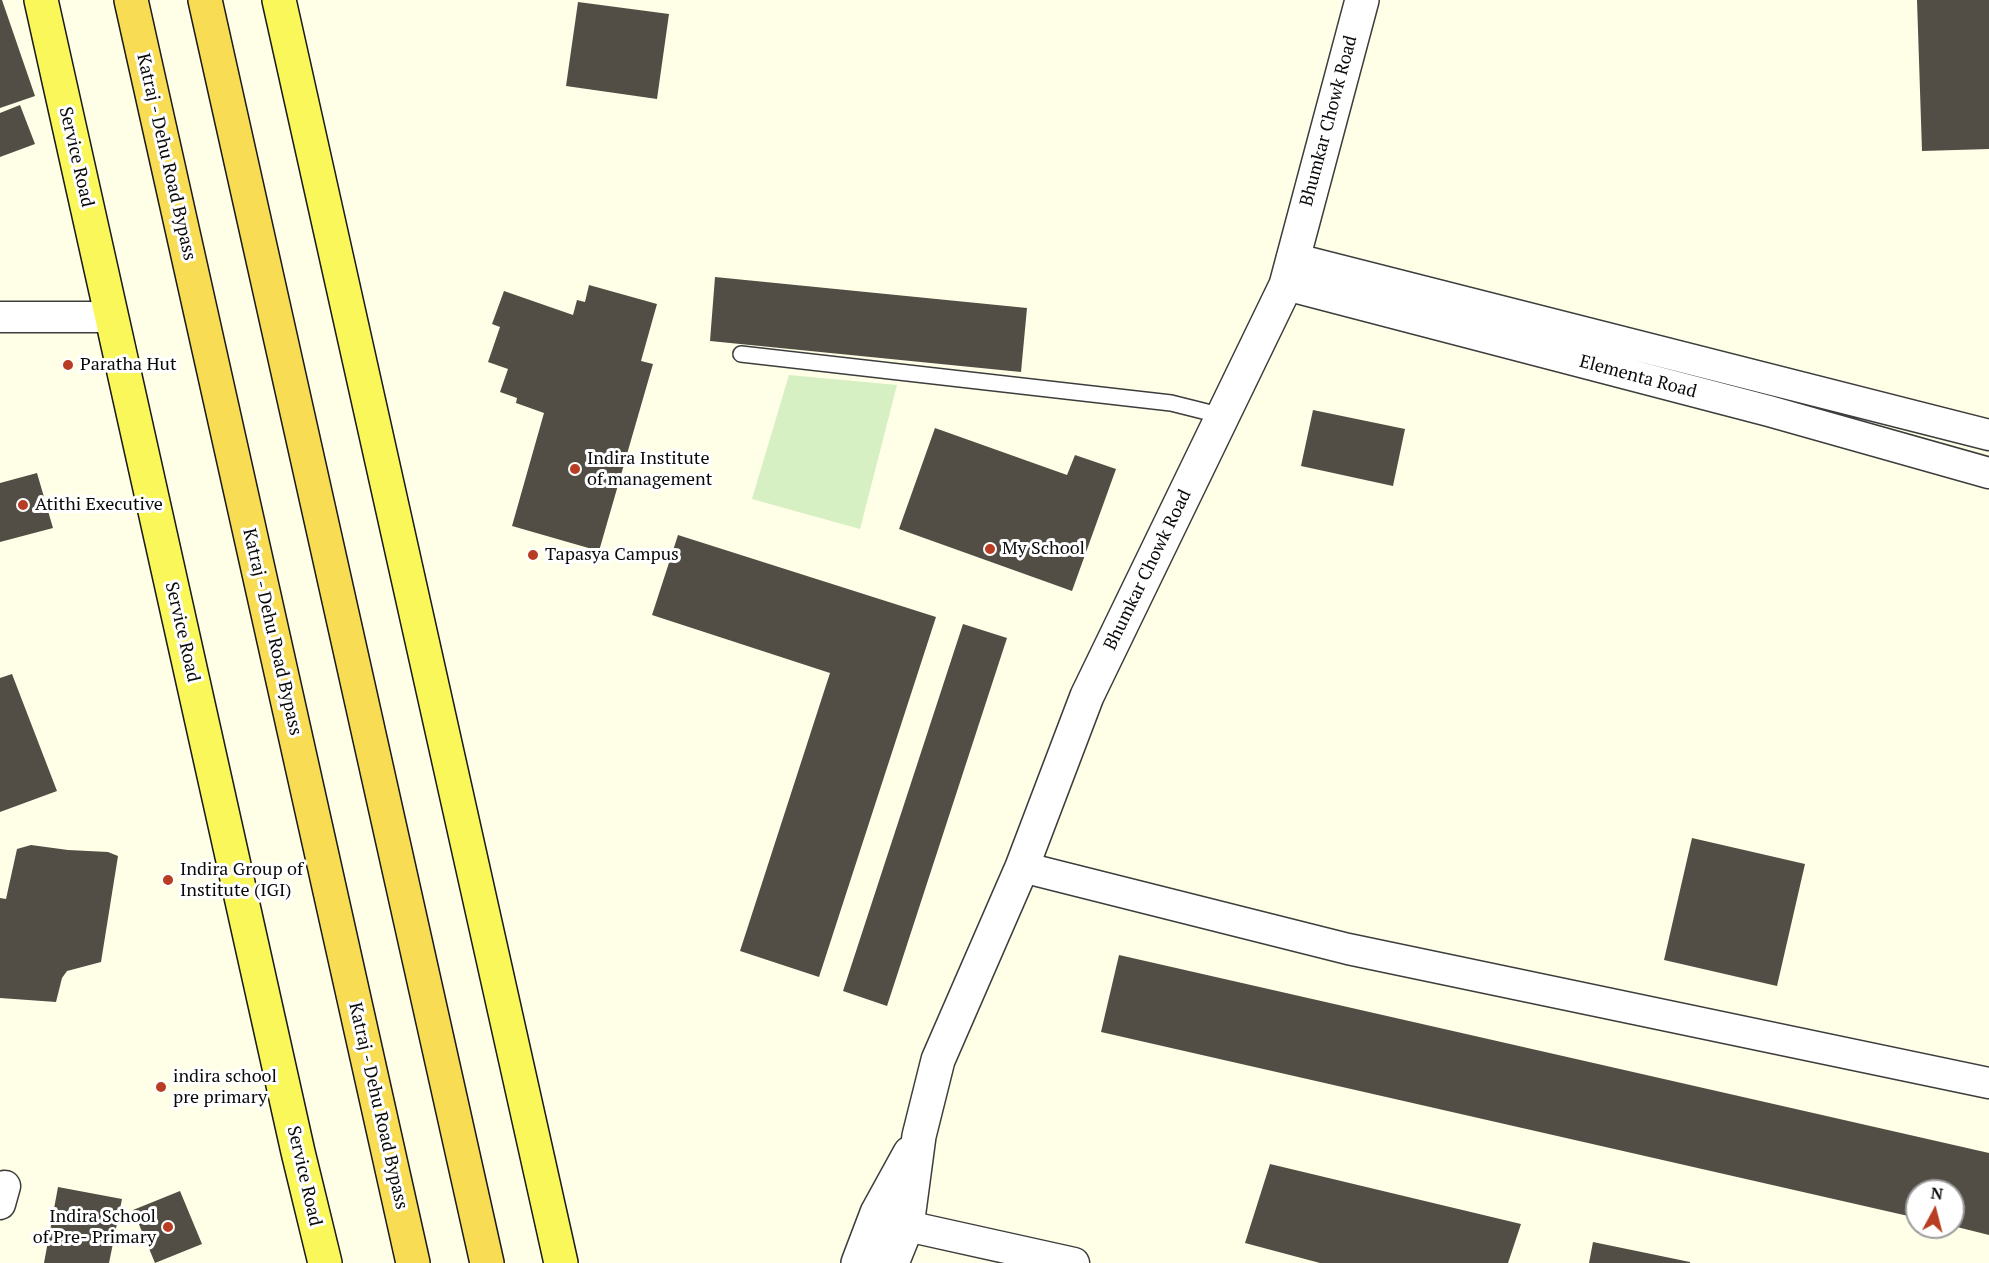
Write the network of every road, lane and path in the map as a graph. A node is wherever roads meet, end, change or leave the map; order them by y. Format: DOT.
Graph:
graph roads {
  1 [pos="42,0"];
  2 [pos="131,0"];
  3 [pos="206,0"];
  4 [pos="279,0"];
  5 [pos="1362,0"];
  6 [pos="1289,272"];
  7 [pos="0,317"];
  8 [pos="112,317"];
  9 [pos="1534,335"];
  10 [pos="741,354"];
  11 [pos="1223,416"];
  12 [pos="1989,435"];
  13 [pos="1989,473"];
  14 [pos="1023,867"];
  15 [pos="1989,1083"];
  16 [pos="919,1136"];
  17 [pos="907,1226"];
  18 [pos="324,1263"];
  19 [pos="413,1263"];
  20 [pos="487,1263"];
  21 [pos="561,1263"];
  22 [pos="858,1263"];
  23 [pos="892,1263"];
  24 [pos="1074,1263"];
  1 -- 8 [label="main road, Service Road"];
  2 -- 19 [label="highway, Katraj - Dehu Road Bypass"];
  3 -- 20 [label="highway"];
  4 -- 21 [label="main road"];
  5 -- 6 [label="street, Bhumkar Chowk Road"];
  6 -- 9 [label="street, Elementa Road"];
  6 -- 11 [label="street, Bhumkar Chowk Road"];
  7 -- 8 [label="street"];
  8 -- 18 [label="main road, Service Road"];
  9 -- 12 [label="street, Elementa Road"];
  9 -- 13 [label="street, Elementa Road"];
  10 -- 11 [label="lane"];
  11 -- 14 [label="street, Bhumkar Chowk Road"];
  14 -- 15 [label="street"];
  14 -- 16 [label="street, Bhumkar Chowk Road"];
  16 -- 17 [label="street, Bhumkar Chowk Road"];
  16 -- 22 [label="street, Bhumkar Chowk Road"];
  17 -- 23 [label="street, Bhumkar Chowk Road"];
  17 -- 24 [label="street"];
}
